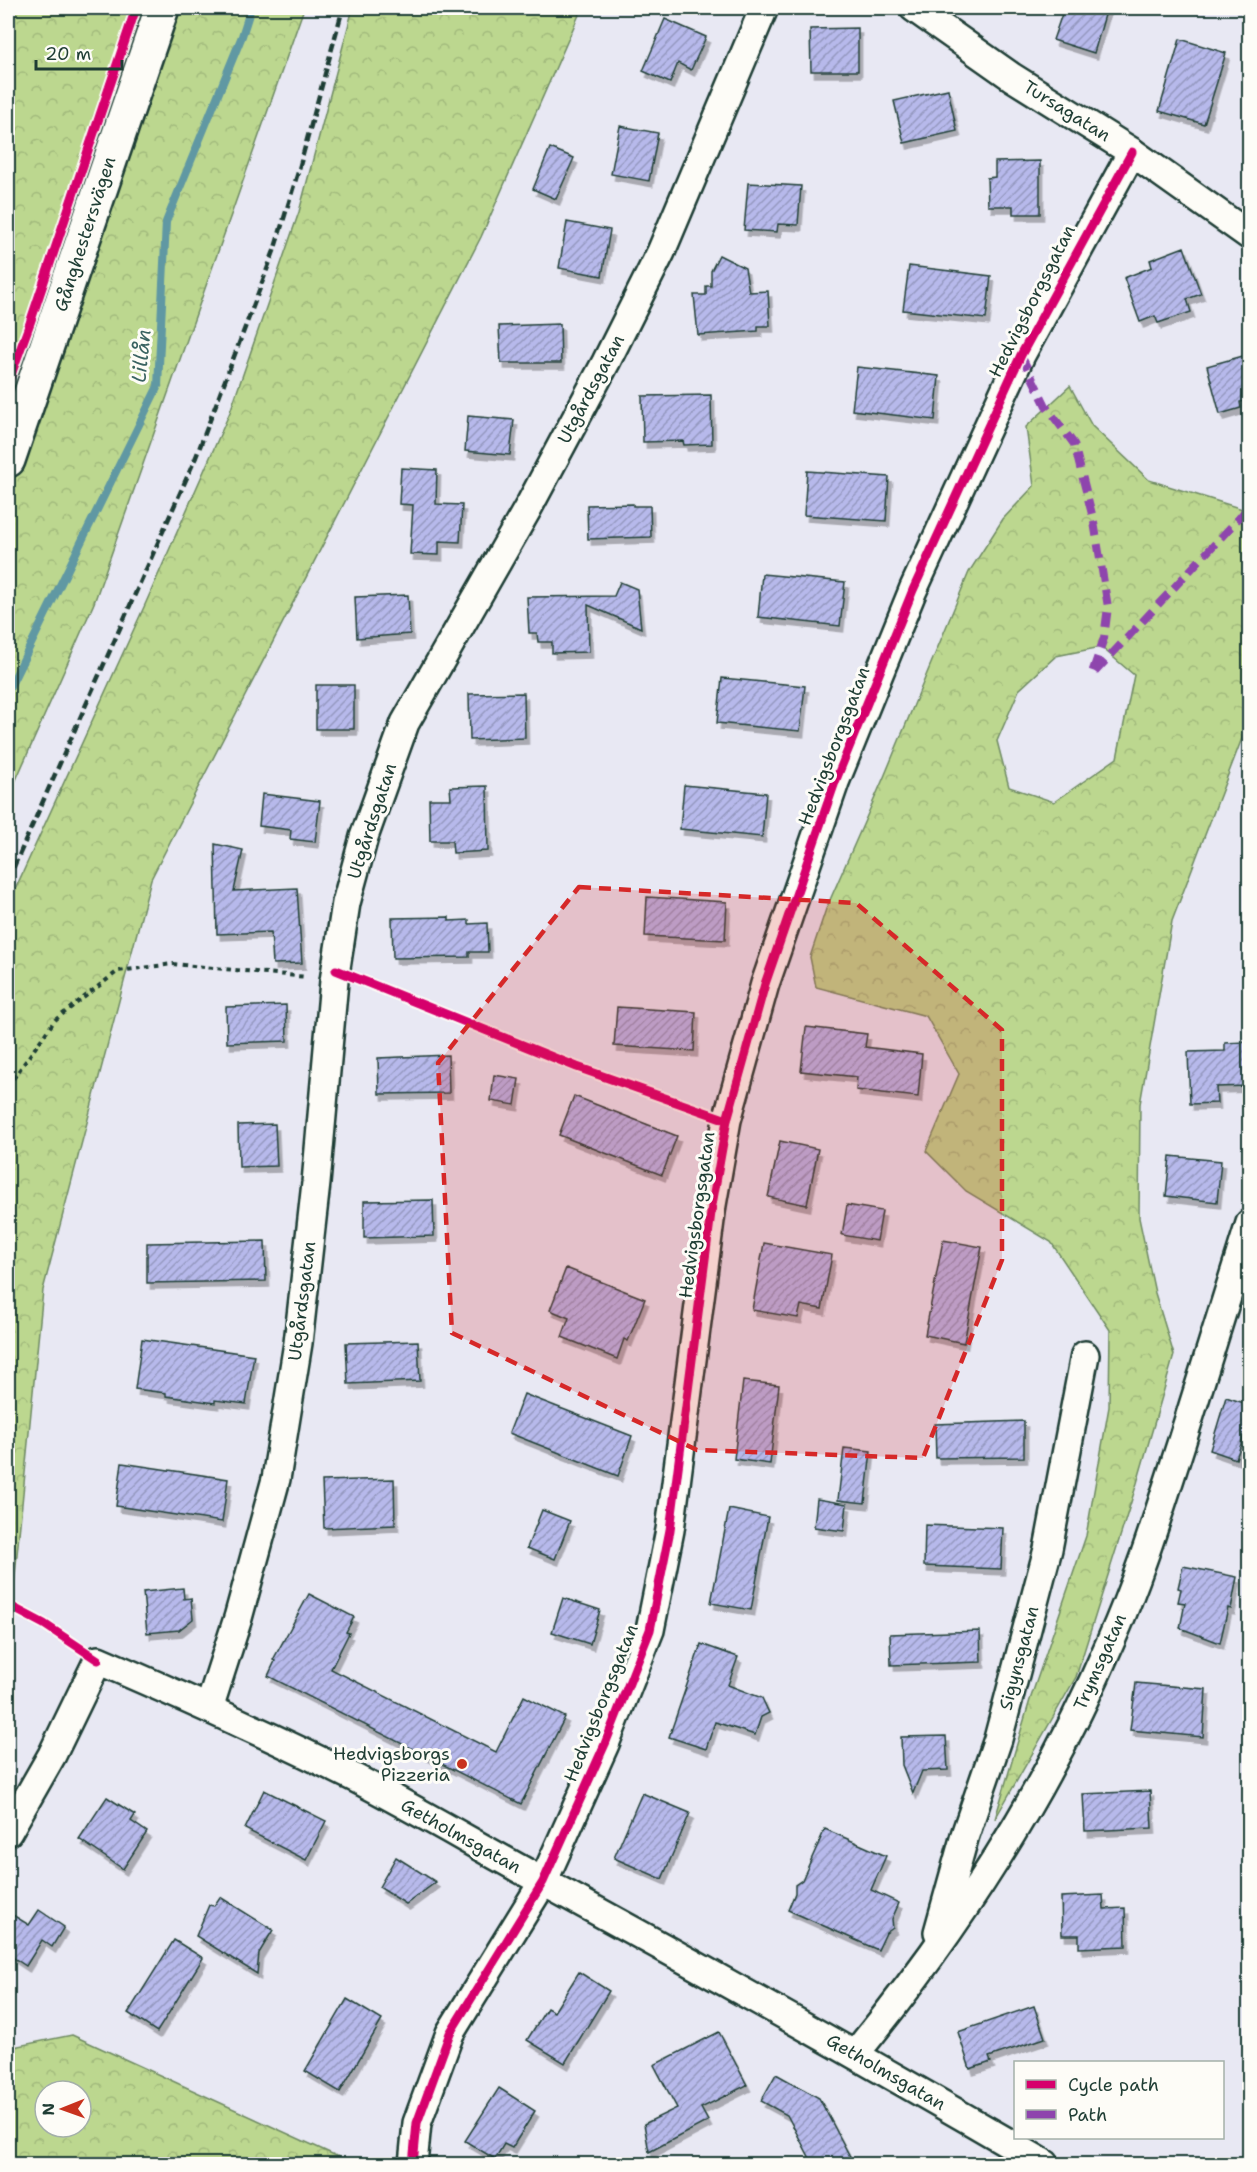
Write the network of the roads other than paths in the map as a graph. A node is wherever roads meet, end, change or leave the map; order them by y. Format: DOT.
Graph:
graph roads {
  1 [pos="162,8"];
  2 [pos="764,8"];
  3 [pos="914,8"];
  4 [pos="1132,152"];
  5 [pos="1250,236"];
  6 [pos="8,460"];
  7 [pos="1250,1223"];
  8 [pos="1085,1355"];
  9 [pos="209,1708"];
  10 [pos="8,1832"];
  11 [pos="543,1882"];
  12 [pos="932,1956"];
  13 [pos="855,2054"];
  14 [pos="413,2164"];
  15 [pos="1045,2164"];
  1 -- 6 [label="street, Gånghestersvägen"];
  2 -- 9 [label="street, Utgårdsgatan"];
  3 -- 4 [label="street, Tursagatan"];
  4 -- 5 [label="street, Tursagatan"];
  4 -- 11 [label="street, Hedvigsborgsgatan"];
  7 -- 12 [label="street, Trymsgatan"];
  8 -- 12 [label="street, Sigynsgatan"];
  9 -- 10 [label="street, Getholmsgatan"];
  9 -- 11 [label="street, Getholmsgatan"];
  11 -- 13 [label="street, Getholmsgatan"];
  11 -- 14 [label="street, Hedvigsborgsgatan"];
  12 -- 13 [label="street, Trymsgatan"];
  13 -- 15 [label="street, Getholmsgatan"];
}
